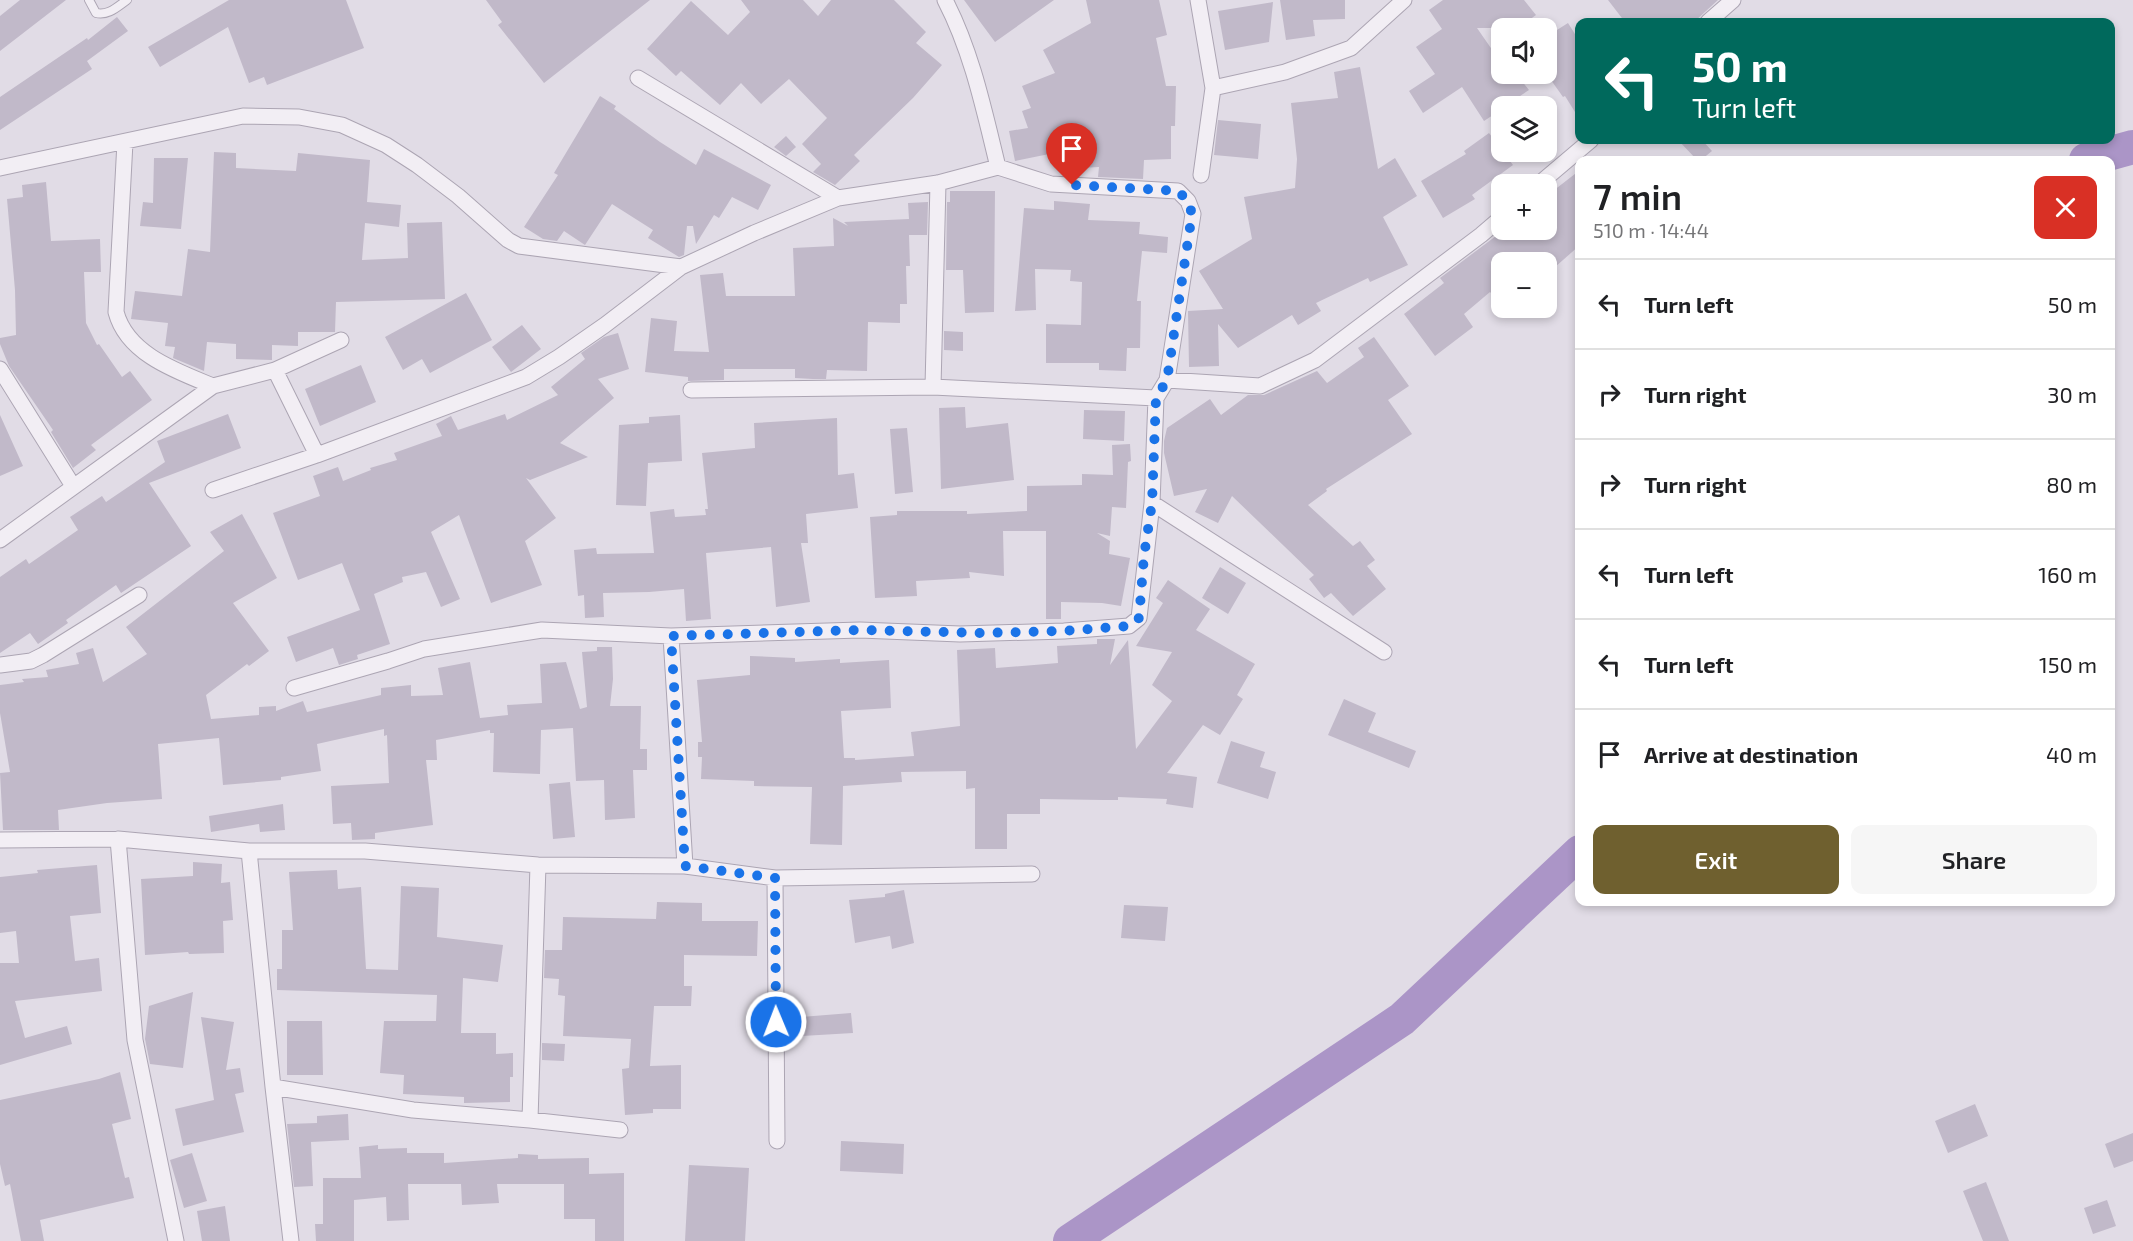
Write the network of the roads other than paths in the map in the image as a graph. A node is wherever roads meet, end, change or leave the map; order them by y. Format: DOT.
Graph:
graph roads {
  1 [pos="89,0"];
  2 [pos="127,0"];
  3 [pos="945,0"];
  4 [pos="1198,0"];
  5 [pos="1404,0"];
  6 [pos="1733,0"];
  7 [pos="1713,18"];
  8 [pos="638,78"];
  9 [pos="1213,88"];
  10 [pos="125,142"];
  11 [pos="1586,144"];
  12 [pos="998,167"];
  13 [pos="0,168"];
  14 [pos="1551,174"];
  15 [pos="1201,175"];
  16 [pos="938,183"];
  17 [pos="838,198"];
  18 [pos="1491,226"];
  19 [pos="681,267"];
  20 [pos="341,340"];
  21 [pos="0,369"];
  22 [pos="275,370"];
  23 [pos="1167,380"];
  24 [pos="213,386"];
  25 [pos="933,387"];
  26 [pos="691,390"];
  27 [pos="1156,398"];
  28 [pos="318,455"];
  29 [pos="74,486"];
  30 [pos="213,490"];
  31 [pos="1152,503"];
  32 [pos="0,540"];
  33 [pos="139,595"];
  34 [pos="671,636"];
  35 [pos="1384,652"];
  36 [pos="0,665"];
  37 [pos="294,687"];
  38 [pos="118,839"];
  39 [pos="0,840"];
  40 [pos="249,851"];
  41 [pos="538,866"];
  42 [pos="685,866"];
  43 [pos="1032,874"];
  44 [pos="775,878"];
  45 [pos="273,1087"];
  46 [pos="530,1120"];
  47 [pos="620,1131"];
  48 [pos="777,1141"];
  49 [pos="176,1241"];
  50 [pos="291,1241"];
  1 -- 2 [label="lane"];
  3 -- 12 [label="street"];
  4 -- 9 [label="street"];
  5 -- 9 [label="street"];
  6 -- 7 [label="street"];
  8 -- 17 [label="street"];
  9 -- 15 [label="street"];
  10 -- 13 [label="street"];
  10 -- 19 [label="street"];
  10 -- 24 [label="street"];
  11 -- 14 [label="street"];
  12 -- 16 [label="street"];
  12 -- 23 [label="street"];
  16 -- 17 [label="street"];
  16 -- 25 [label="street"];
  17 -- 19 [label="street"];
  18 -- 23 [label="street"];
  19 -- 28 [label="street"];
  20 -- 22 [label="street"];
  21 -- 29 [label="street"];
  22 -- 24 [label="street"];
  22 -- 28 [label="street"];
  23 -- 27 [label="street"];
  24 -- 29 [label="street"];
  25 -- 26 [label="street"];
  25 -- 27 [label="street"];
  27 -- 31 [label="street"];
  28 -- 30 [label="street"];
  29 -- 32 [label="street"];
  31 -- 34 [label="street"];
  31 -- 35 [label="street"];
  33 -- 36 [label="street"];
  34 -- 37 [label="street"];
  34 -- 42 [label="street"];
  38 -- 39 [label="street"];
  38 -- 40 [label="street"];
  38 -- 49 [label="street"];
  40 -- 41 [label="street"];
  40 -- 45 [label="street"];
  41 -- 42 [label="street"];
  41 -- 46 [label="street"];
  42 -- 44 [label="street"];
  43 -- 44 [label="street"];
  44 -- 48 [label="street"];
  45 -- 46 [label="street"];
  45 -- 50 [label="street"];
  46 -- 47 [label="street"];
}
